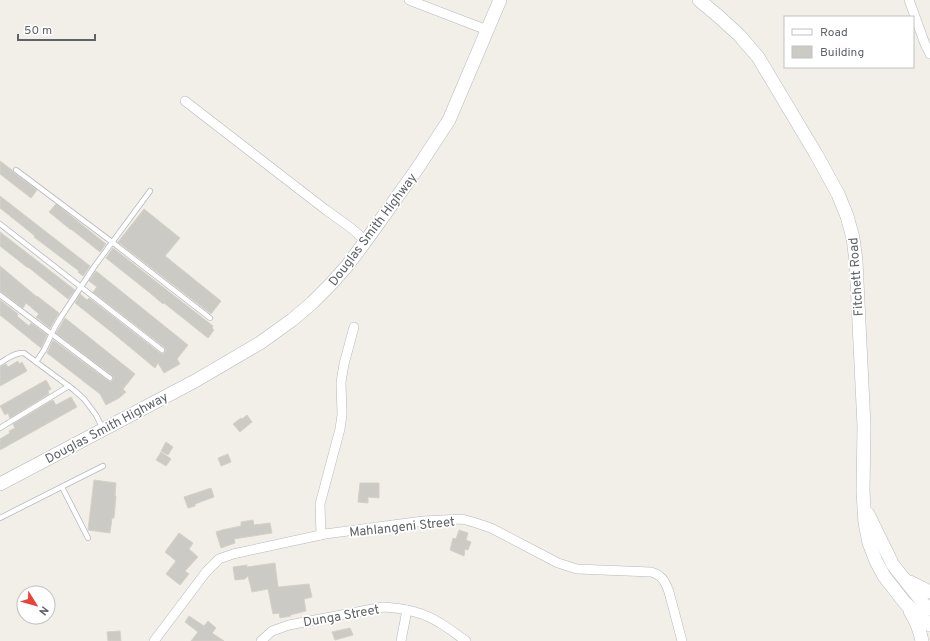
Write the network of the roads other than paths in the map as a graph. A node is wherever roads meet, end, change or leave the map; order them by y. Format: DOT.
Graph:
graph roads {
  1 [pos="409,0"];
  2 [pos="500,0"];
  3 [pos="699,0"];
  4 [pos="909,0"];
  5 [pos="487,30"];
  6 [pos="930,54"];
  7 [pos="185,101"];
  8 [pos="16,170"];
  9 [pos="150,191"];
  10 [pos="0,224"];
  11 [pos="368,238"];
  12 [pos="112,242"];
  13 [pos="81,288"];
  14 [pos="0,295"];
  15 [pos="210,318"];
  16 [pos="354,327"];
  17 [pos="52,335"];
  18 [pos="162,350"];
  19 [pos="36,362"];
  20 [pos="0,363"];
  21 [pos="110,378"];
  22 [pos="69,386"];
  23 [pos="0,428"];
  24 [pos="103,429"];
  25 [pos="103,466"];
  26 [pos="0,484"];
  27 [pos="62,487"];
  28 [pos="865,507"];
  29 [pos="0,518"];
  30 [pos="321,535"];
  31 [pos="88,538"];
  32 [pos="905,579"];
  33 [pos="930,592"];
  34 [pos="905,602"];
  35 [pos="930,609"];
  36 [pos="407,610"];
  37 [pos="930,625"];
  38 [pos="154,641"];
  39 [pos="261,641"];
  40 [pos="401,641"];
  41 [pos="466,641"];
  42 [pos="682,641"];
  43 [pos="922,641"];
  1 -- 5 [label="street"];
  2 -- 5 [label="street, Douglas Smith Highway"];
  3 -- 28 [label="street, Fitchett Road"];
  4 -- 6 [label="street"];
  5 -- 11 [label="street, Douglas Smith Highway"];
  7 -- 11 [label="street"];
  8 -- 12 [label="lane"];
  9 -- 12 [label="lane"];
  10 -- 13 [label="lane"];
  11 -- 24 [label="street, Douglas Smith Highway"];
  12 -- 13 [label="lane"];
  12 -- 15 [label="lane"];
  13 -- 17 [label="lane"];
  13 -- 18 [label="lane"];
  14 -- 17 [label="lane"];
  16 -- 30 [label="street"];
  17 -- 19 [label="lane"];
  17 -- 21 [label="lane"];
  19 -- 20 [label="lane"];
  19 -- 22 [label="lane"];
  22 -- 23 [label="lane"];
  22 -- 24 [label="lane"];
  24 -- 26 [label="street, Douglas Smith Highway"];
  25 -- 27 [label="lane"];
  27 -- 29 [label="lane"];
  27 -- 31 [label="lane"];
  28 -- 32 [label="street, Fitchett Road"];
  28 -- 34 [label="street, Fitchett Road"];
  30 -- 38 [label="street, Mahlangeni Street"];
  30 -- 42 [label="street, Mahlangeni Street"];
  32 -- 33 [label="street"];
  32 -- 35 [label="street, Fitchett Road"];
  34 -- 37 [label="street, Fitchett Road"];
  34 -- 43 [label="street"];
  36 -- 39 [label="street, Dunga Street"];
  36 -- 40 [label="street"];
  36 -- 41 [label="street, Dunga Street"];
}
